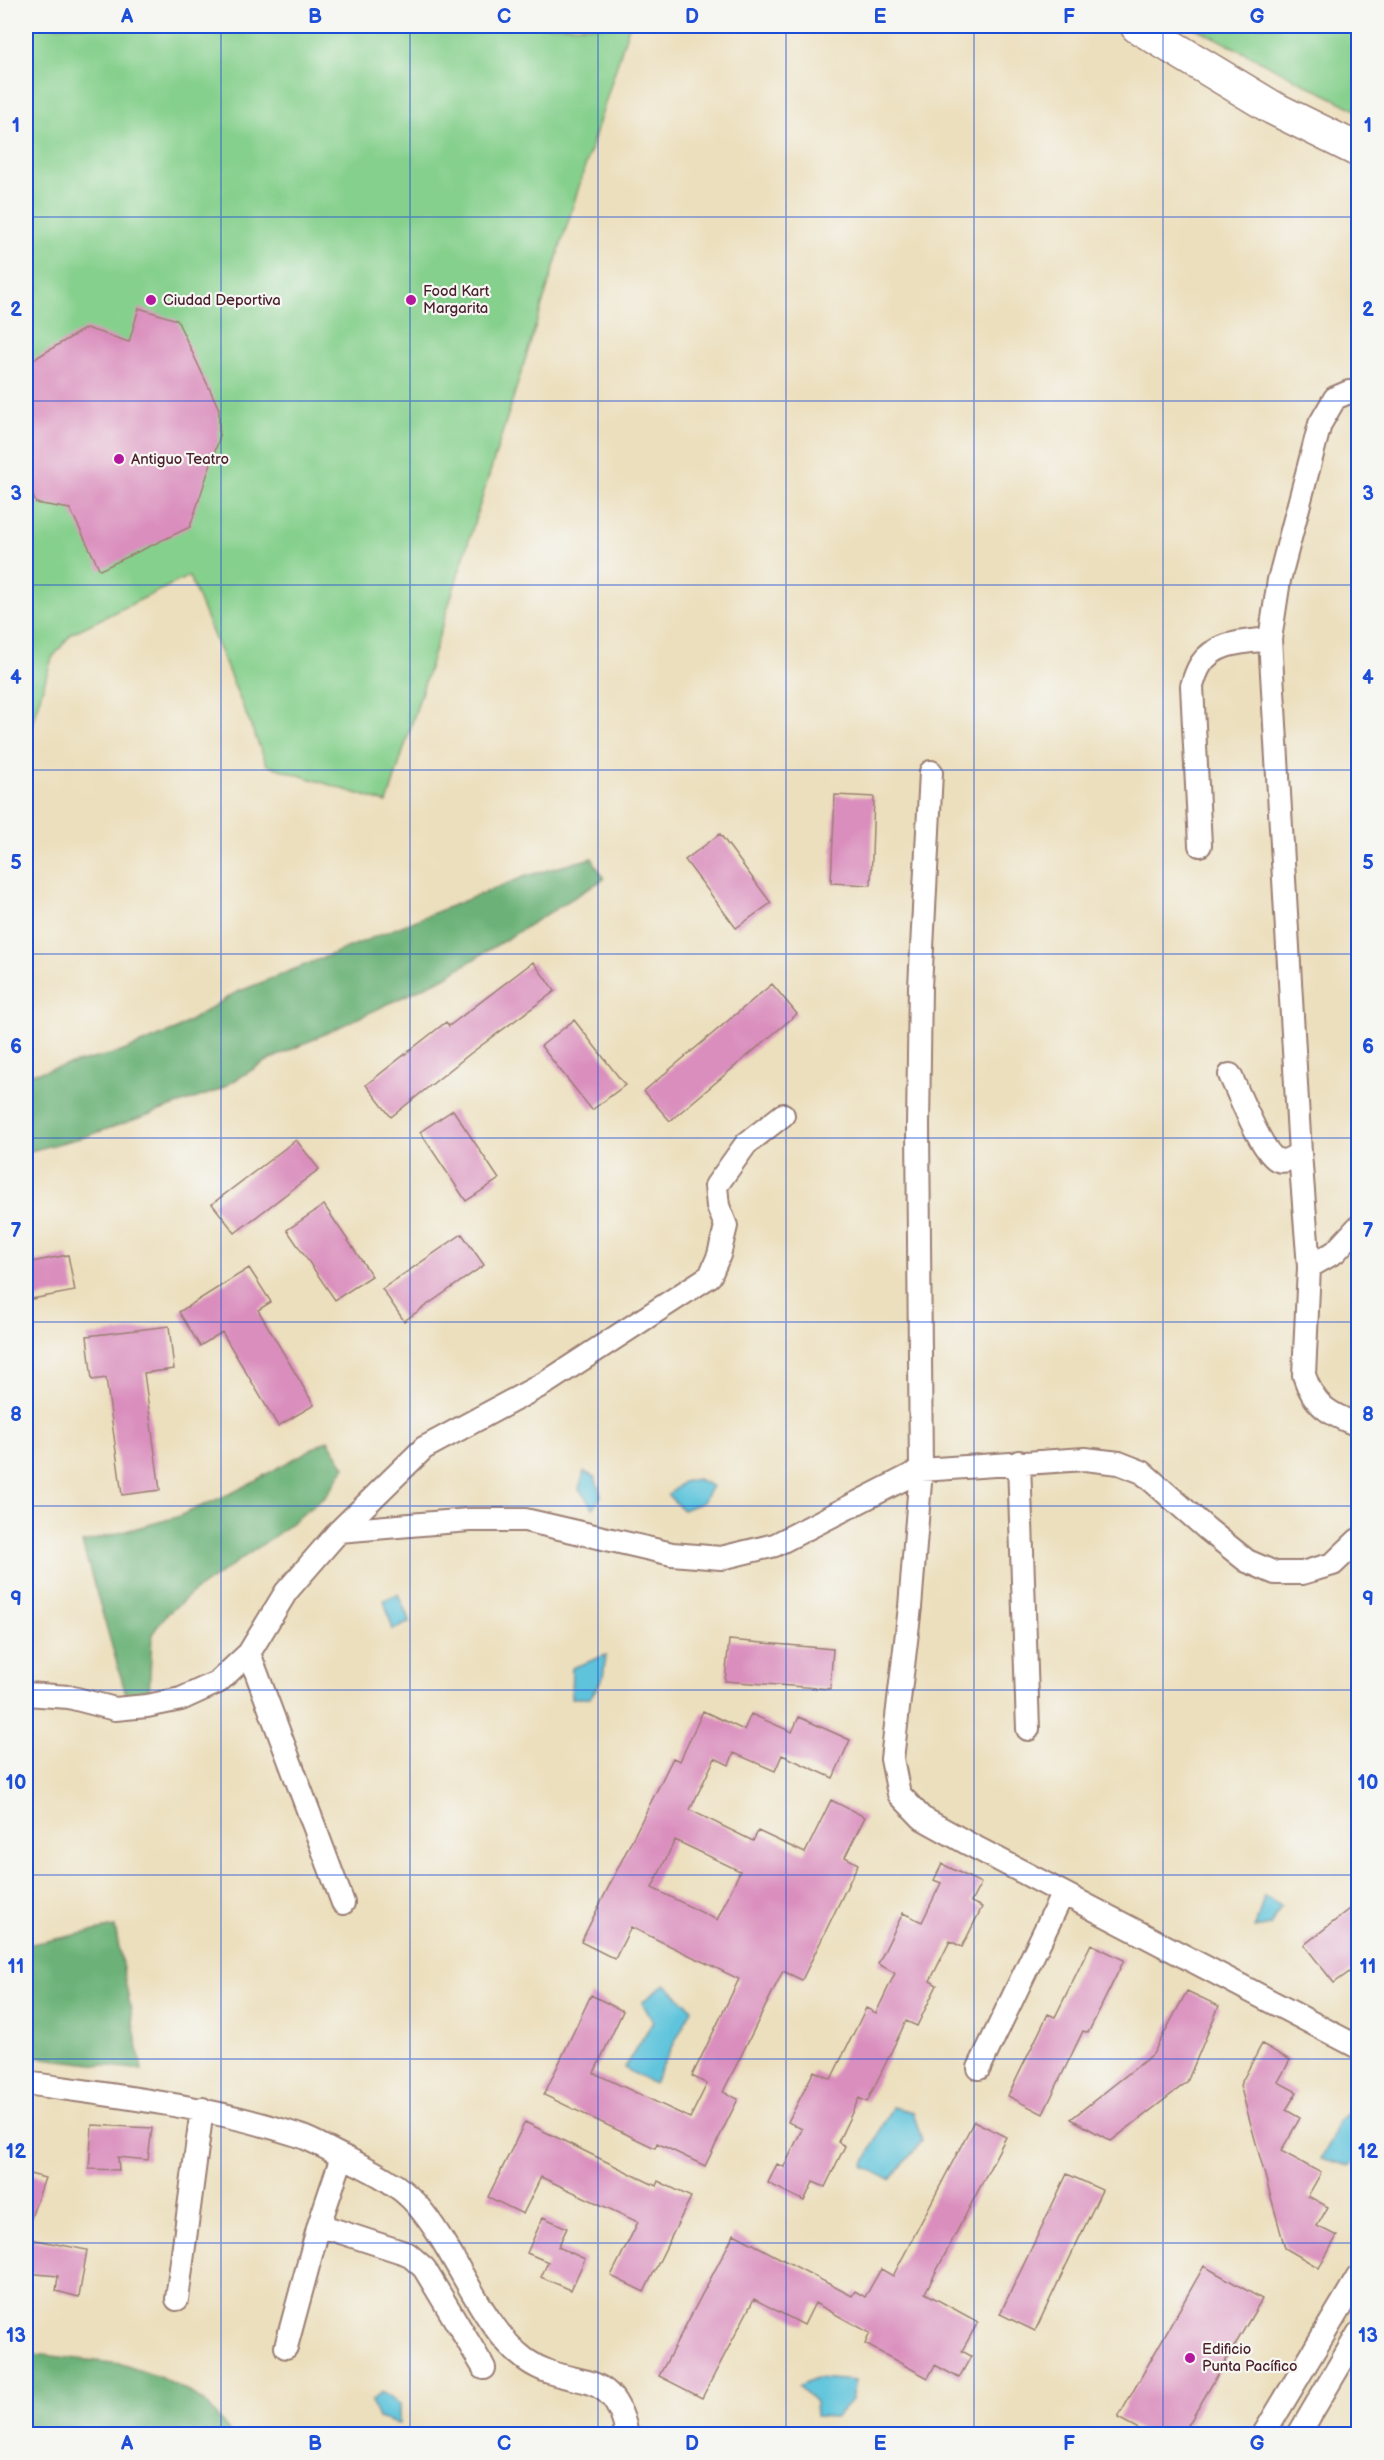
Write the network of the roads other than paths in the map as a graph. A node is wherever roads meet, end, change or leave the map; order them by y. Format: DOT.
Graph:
graph roads {
  1 [pos="1137,26"];
  2 [pos="1161,26"];
  3 [pos="1359,126"];
  4 [pos="1359,150"];
  5 [pos="1359,394"];
  6 [pos="1270,639"];
  7 [pos="932,772"];
  8 [pos="1200,845"];
  9 [pos="1230,1075"];
  10 [pos="783,1115"];
  11 [pos="1299,1153"];
  12 [pos="1359,1227"];
  13 [pos="1309,1267"];
  14 [pos="1359,1425"];
  15 [pos="1019,1462"];
  16 [pos="921,1470"];
  17 [pos="339,1532"];
  18 [pos="1359,1540"];
  19 [pos="249,1653"];
  20 [pos="26,1694"];
  21 [pos="1028,1729"];
  22 [pos="1063,1893"];
  23 [pos="343,1903"];
  24 [pos="1359,2047"];
  25 [pos="980,2068"];
  26 [pos="26,2083"];
  27 [pos="202,2109"];
  28 [pos="342,2157"];
  29 [pos="319,2225"];
  30 [pos="1359,2277"];
  31 [pos="177,2299"];
  32 [pos="1359,2334"];
  33 [pos="286,2347"];
  34 [pos="484,2368"];
  35 [pos="627,2434"];
  36 [pos="1264,2434"];
  37 [pos="1299,2434"];
  1 -- 4 [label="main road"];
  2 -- 3 [label="main road"];
  5 -- 6 [label="street"];
  6 -- 8 [label="street"];
  6 -- 11 [label="street"];
  7 -- 16 [label="street"];
  9 -- 11 [label="street"];
  10 -- 17 [label="street"];
  11 -- 13 [label="street"];
  12 -- 13 [label="street"];
  13 -- 14 [label="street"];
  15 -- 16 [label="street"];
  15 -- 18 [label="street"];
  15 -- 21 [label="street"];
  16 -- 17 [label="street"];
  16 -- 22 [label="street"];
  17 -- 19 [label="street"];
  19 -- 20 [label="street"];
  19 -- 23 [label="street"];
  22 -- 24 [label="street"];
  22 -- 25 [label="street"];
  26 -- 27 [label="street"];
  27 -- 28 [label="street"];
  27 -- 31 [label="street"];
  28 -- 29 [label="street"];
  28 -- 35 [label="street"];
  29 -- 33 [label="street"];
  29 -- 34 [label="street"];
  30 -- 36 [label="street"];
  32 -- 37 [label="street"];
}
